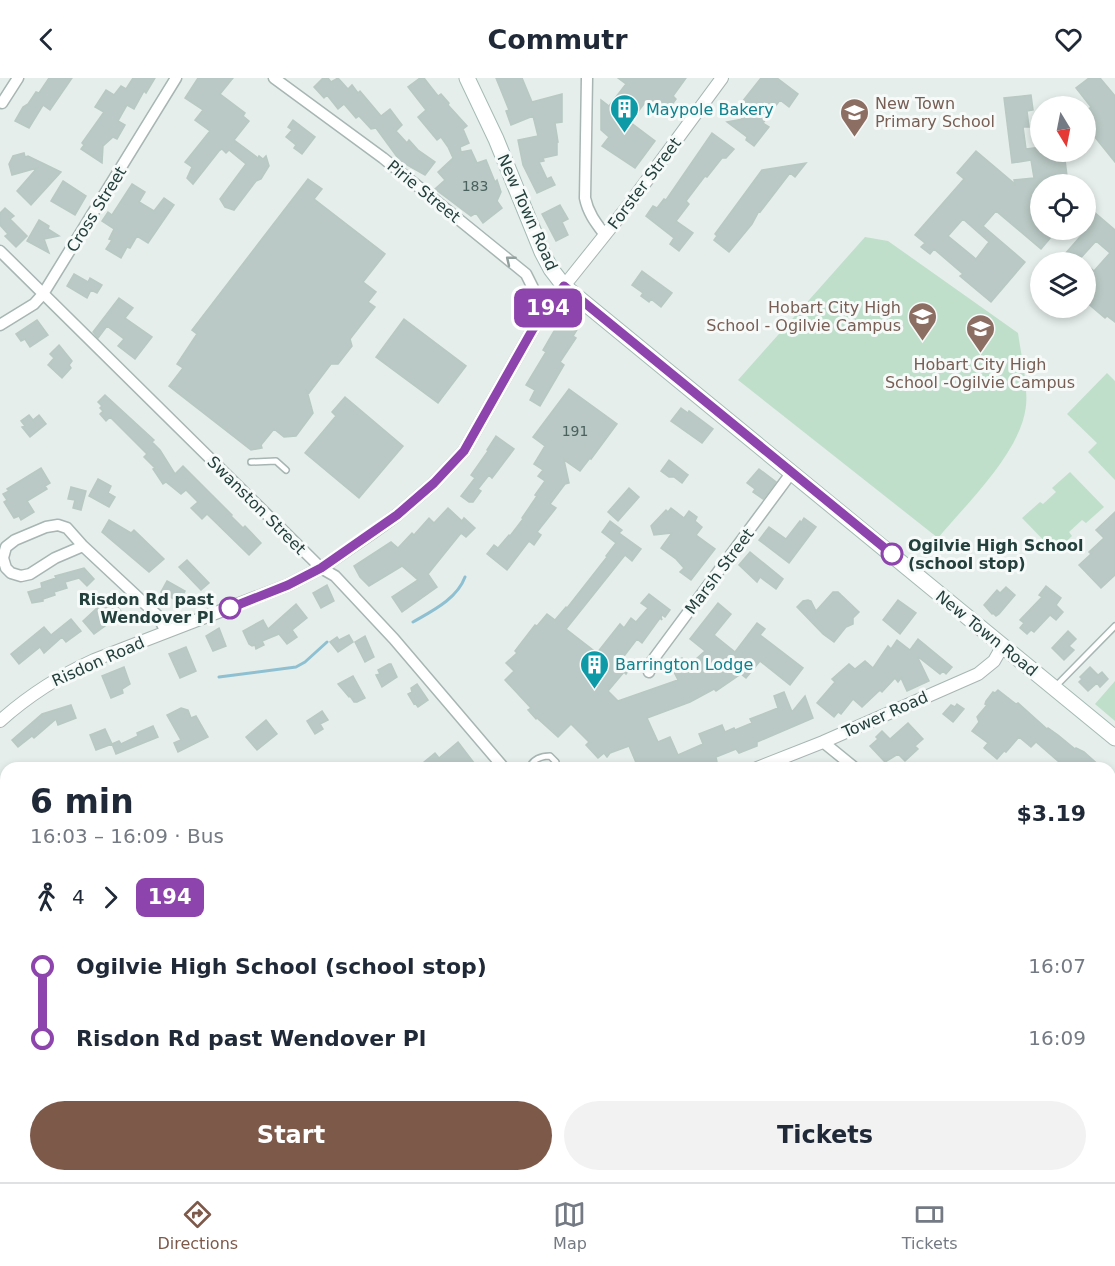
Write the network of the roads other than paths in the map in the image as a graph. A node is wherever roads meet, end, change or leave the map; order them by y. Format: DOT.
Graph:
graph roads {
  1 [pos="18,78"];
  2 [pos="176,78"];
  3 [pos="274,78"];
  4 [pos="467,78"];
  5 [pos="587,78"];
  6 [pos="722,78"];
  7 [pos="2,103"];
  8 [pos="605,235"];
  9 [pos="0,251"];
  10 [pos="564,286"];
  11 [pos="43,294"];
  12 [pos="0,325"];
  13 [pos="533,329"];
  14 [pos="251,462"];
  15 [pos="286,470"];
  16 [pos="792,472"];
  17 [pos="83,546"];
  18 [pos="321,568"];
  19 [pos="1115,626"];
  20 [pos="166,632"];
  21 [pos="1002,647"];
  22 [pos="649,672"];
  23 [pos="1054,688"];
  24 [pos="0,721"];
  25 [pos="1115,738"];
  26 [pos="824,742"];
  27 [pos="499,762"];
  28 [pos="532,762"];
  29 [pos="556,762"];
  30 [pos="772,762"];
  31 [pos="848,762"];
  1 -- 7 [label="street"];
  2 -- 11 [label="street, Cross Street"];
  13 -- 3 [label="street, Pirie Street, one-way"];
  4 -- 10 [label="main road, New Town Road"];
  5 -- 8 [label="street"];
  6 -- 8 [label="street, Forster Street"];
  8 -- 10 [label="street, Forster Street"];
  9 -- 11 [label="street, Swanston Street"];
  10 -- 13 [label="street, Risdon Road"];
  10 -- 16 [label="main road, New Town Road"];
  11 -- 12 [label="street, Cross Street"];
  11 -- 18 [label="street, Swanston Street"];
  13 -- 18 [label="street, Risdon Road"];
  14 -- 15 [label="lane"];
  16 -- 21 [label="main road, New Town Road"];
  16 -- 22 [label="street, Marsh Street"];
  17 -- 17 [label="street"];
  17 -- 20 [label="street"];
  18 -- 20 [label="street, Risdon Road"];
  18 -- 27 [label="street, Swanston Street"];
  19 -- 23 [label="lane"];
  20 -- 24 [label="street, Risdon Road"];
  21 -- 23 [label="main road, New Town Road"];
  21 -- 26 [label="street, Tower Road"];
  23 -- 25 [label="main road, New Town Road"];
  26 -- 30 [label="street, Tower Road"];
  26 -- 31 [label="street"];
  28 -- 29 [label="lane"];
}
